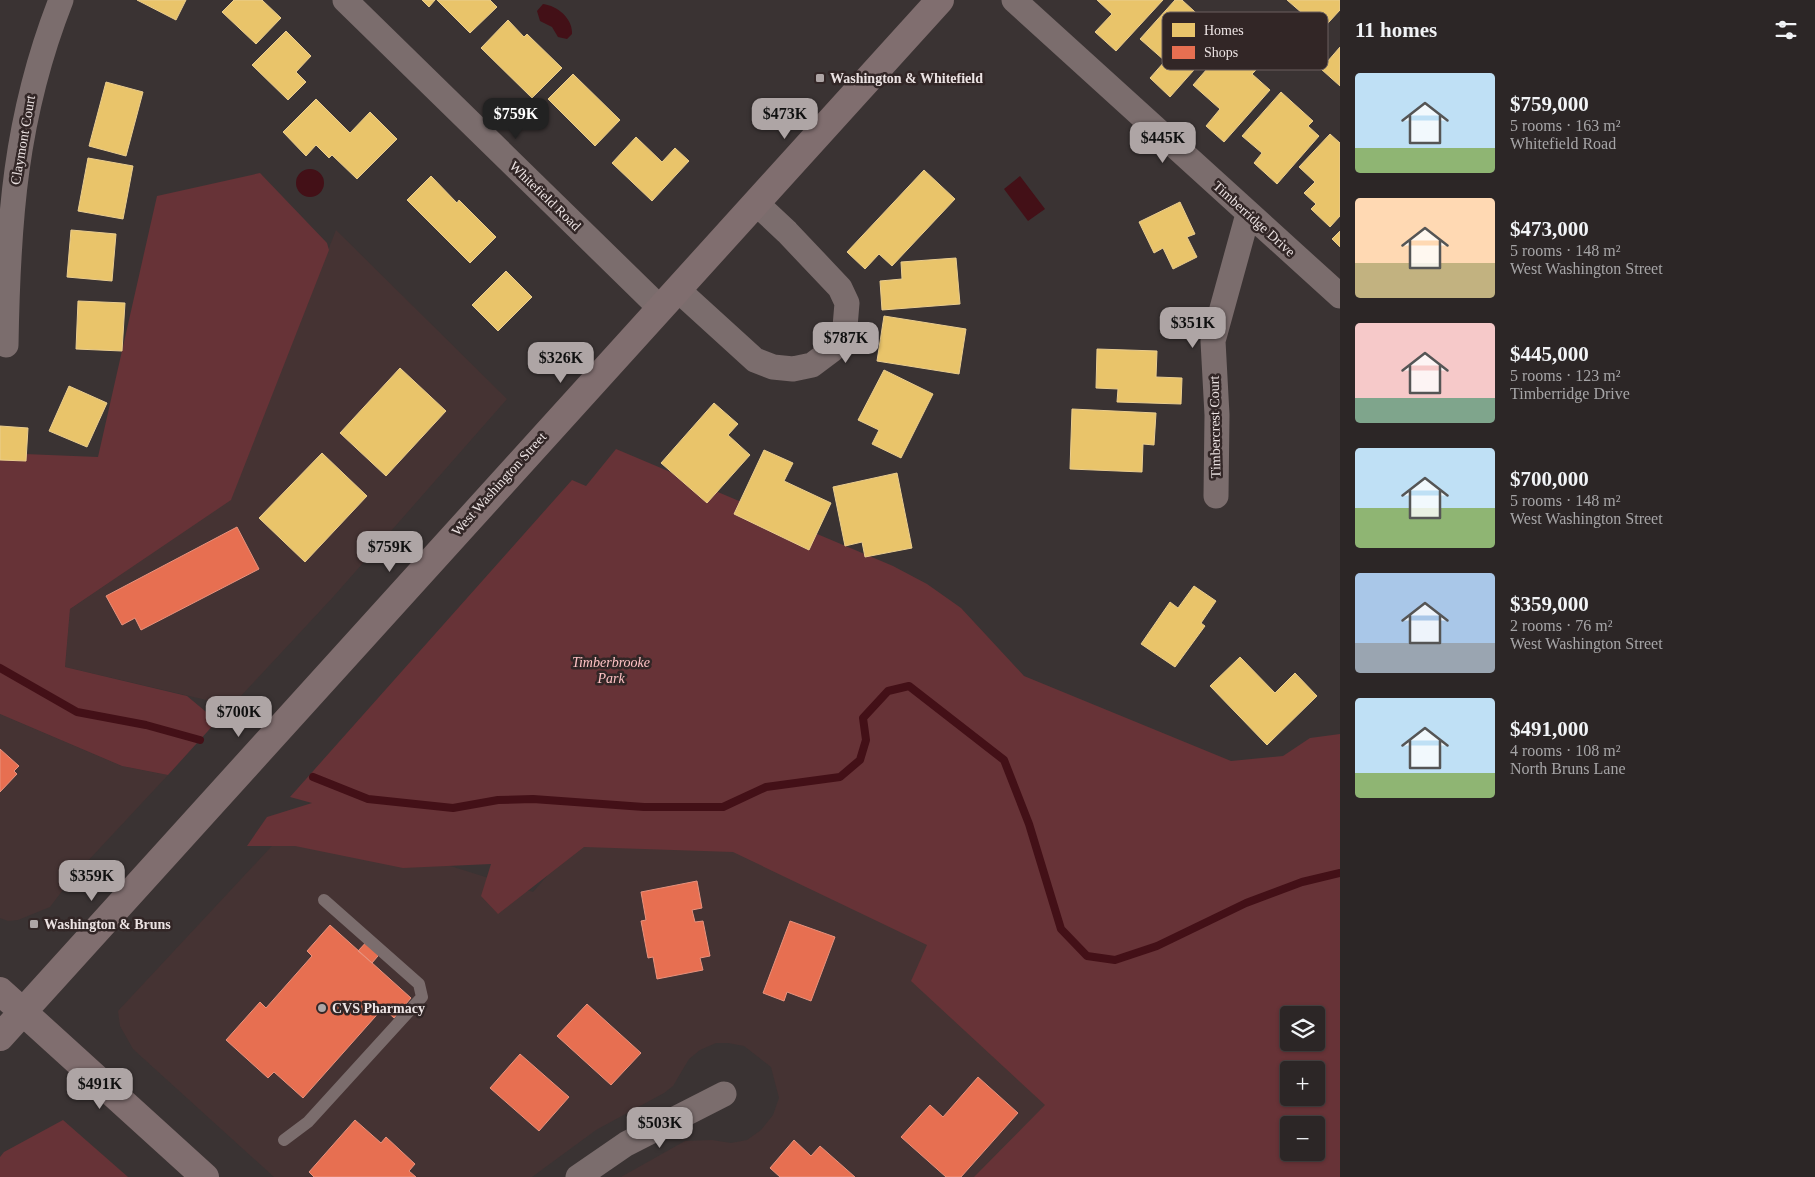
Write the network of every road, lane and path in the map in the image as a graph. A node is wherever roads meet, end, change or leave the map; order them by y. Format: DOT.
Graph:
graph roads {
  1 [pos="62,0"];
  2 [pos="345,0"];
  3 [pos="940,0"];
  4 [pos="1014,0"];
  5 [pos="756,203"];
  6 [pos="1248,214"];
  7 [pos="1340,296"];
  8 [pos="669,298"];
  9 [pos="6,345"];
  10 [pos="1216,496"];
  11 [pos="324,900"];
  12 [pos="0,991"];
  13 [pos="22,1012"];
  14 [pos="0,1037"];
  15 [pos="724,1094"];
  16 [pos="284,1140"];
  17 [pos="205,1177"];
  18 [pos="578,1177"];
  1 -- 9 [label="street, Claymont Court"];
  2 -- 8 [label="street, Whitefield Road"];
  3 -- 5 [label="street, West Washington Street"];
  4 -- 6 [label="street, Timberridge Drive"];
  5 -- 8 [label="street, West Washington Street"];
  5 -- 8 [label="street, Whitefield Road"];
  6 -- 7 [label="street, Timberridge Drive"];
  6 -- 10 [label="street, Timbercrest Court"];
  8 -- 13 [label="street, West Washington Street"];
  11 -- 16 [label="lane"];
  12 -- 13 [label="street"];
  13 -- 14 [label="street, West Washington Street"];
  13 -- 17 [label="street"];
  15 -- 18 [label="street"];
}
